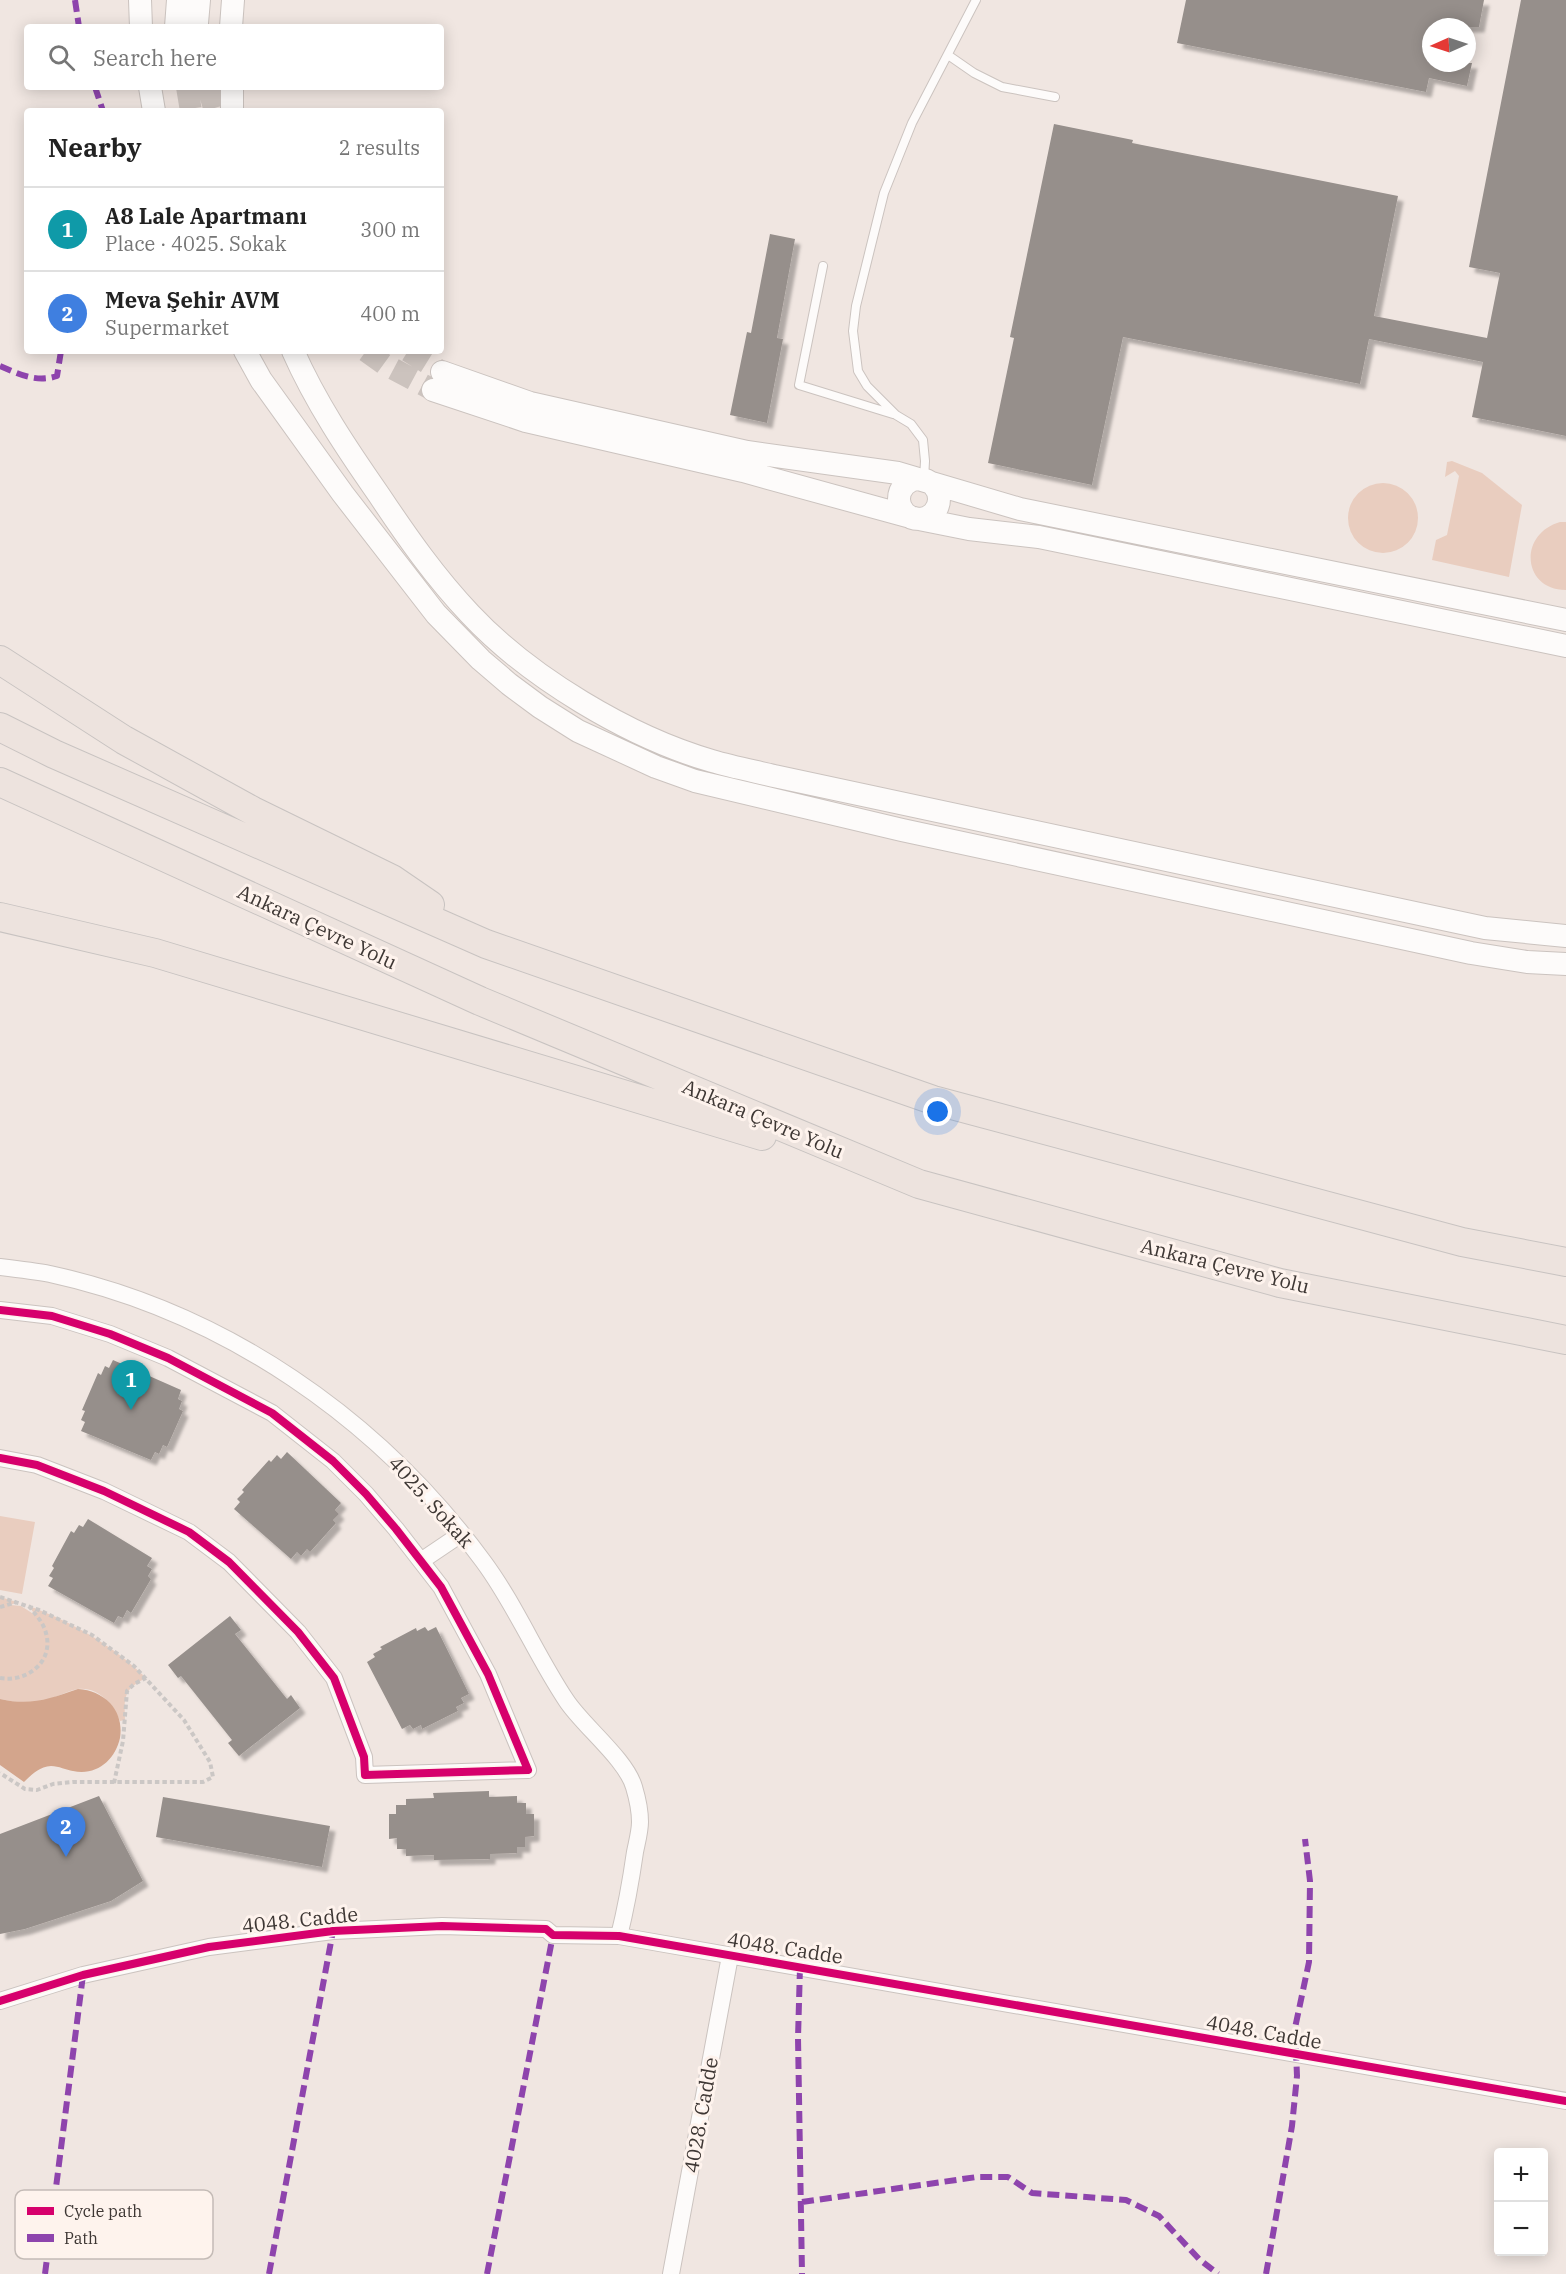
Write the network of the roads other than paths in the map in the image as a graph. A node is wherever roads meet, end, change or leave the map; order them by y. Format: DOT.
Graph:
graph roads {
  1 [pos="140,0"];
  2 [pos="178,0"];
  3 [pos="199,0"];
  4 [pos="233,0"];
  5 [pos="976,0"];
  6 [pos="141,24"];
  7 [pos="186,24"];
  8 [pos="187,24"];
  9 [pos="231,24"];
  10 [pos="948,55"];
  11 [pos="150,90"];
  12 [pos="232,90"];
  13 [pos="1055,97"];
  14 [pos="154,108"];
  15 [pos="232,108"];
  16 [pos="823,266"];
  17 [pos="247,354"];
  18 [pos="295,354"];
  19 [pos="896,416"];
  20 [pos="924,480"];
  21 [pos="914,518"];
  22 [pos="1566,620"];
  23 [pos="1566,646"];
  24 [pos="0,660"];
  25 [pos="0,727"];
  26 [pos="0,782"];
  27 [pos="0,917"];
  28 [pos="1566,936"];
  29 [pos="486,944"];
  30 [pos="1566,964"];
  31 [pos="919,1184"];
  32 [pos="1566,1262"];
  33 [pos="0,1267"];
  34 [pos="0,1310"];
  35 [pos="1566,1340"];
  36 [pos="0,1458"];
  37 [pos="461,1533"];
  38 [pos="421,1561"];
  39 [pos="619,1936"];
  40 [pos="730,1956"];
  41 [pos="0,2001"];
  42 [pos="1566,2101"];
  43 [pos="671,2274"];
  1 -- 6 [label="main road"];
  2 -- 7 [label="main road"];
  3 -- 8 [label="main road"];
  4 -- 9 [label="main road"];
  5 -- 10 [label="lane"];
  10 -- 13 [label="lane"];
  10 -- 19 [label="lane"];
  11 -- 14 [label="main road"];
  12 -- 15 [label="main road"];
  16 -- 19 [label="lane"];
  17 -- 30 [label="main road"];
  18 -- 28 [label="main road"];
  19 -- 20 [label="lane"];
  20 -- 21 [label="main road"];
  20 -- 21 [label="main road"];
  20 -- 22 [label="main road"];
  21 -- 23 [label="main road"];
  24 -- 29 [label="highway"];
  25 -- 29 [label="highway"];
  26 -- 31 [label="highway, Ankara Çevre Yolu"];
  27 -- 31 [label="highway"];
  29 -- 32 [label="highway"];
  31 -- 35 [label="highway, Ankara Çevre Yolu"];
  33 -- 37 [label="street, 4025. Sokak"];
  34 -- 38 [label="street"];
  36 -- 38 [label="street"];
  37 -- 38 [label="street"];
  37 -- 39 [label="street, 4025. Sokak"];
  39 -- 40 [label="street, 4048. Cadde"];
  39 -- 41 [label="street, 4048. Cadde"];
  40 -- 42 [label="street, 4048. Cadde"];
  40 -- 43 [label="street, 4028. Cadde"];
}
